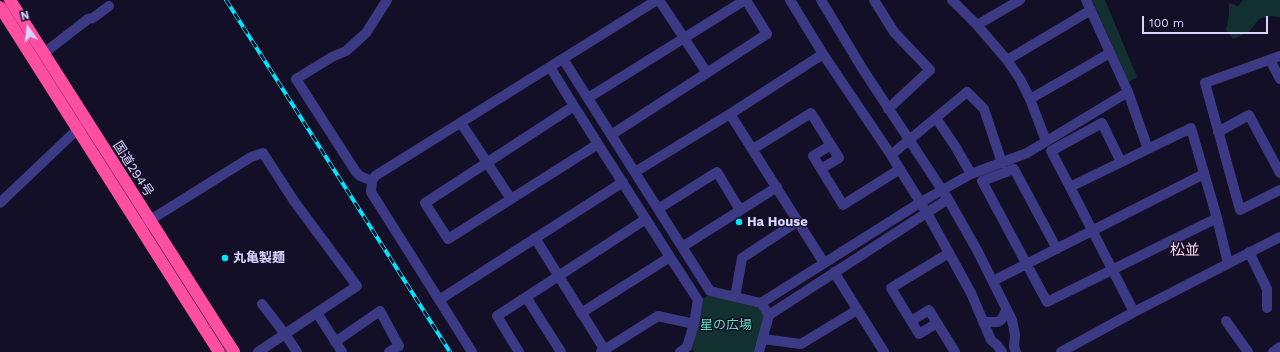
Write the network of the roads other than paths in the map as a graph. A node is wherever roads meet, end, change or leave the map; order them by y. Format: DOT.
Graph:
graph roads {
  1 [pos="10,0"];
  2 [pos="387,0"];
  3 [pos="658,0"];
  4 [pos="746,0"];
  5 [pos="790,0"];
  6 [pos="821,0"];
  7 [pos="874,0"];
  8 [pos="952,0"];
  9 [pos="1020,0"];
  10 [pos="1086,0"];
  11 [pos="109,6"];
  12 [pos="0,7"];
  13 [pos="1091,10"];
  14 [pos="977,25"];
  15 [pos="684,38"];
  16 [pos="1110,53"];
  17 [pos="44,54"];
  18 [pos="823,54"];
  19 [pos="1280,56"];
  20 [pos="563,59"];
  21 [pos="1007,60"];
  22 [pos="1270,60"];
  23 [pos="550,67"];
  24 [pos="707,73"];
  25 [pos="1280,79"];
  26 [pos="1128,92"];
  27 [pos="588,98"];
  28 [pos="1030,99"];
  29 [pos="574,106"];
  30 [pos="888,109"];
  31 [pos="730,114"];
  32 [pos="936,118"];
  33 [pos="461,122"];
  34 [pos="81,125"];
  35 [pos="1218,132"];
  36 [pos="611,135"];
  37 [pos="909,140"];
  38 [pos="1046,141"];
  39 [pos="598,144"];
  40 [pos="831,145"];
  41 [pos="753,149"];
  42 [pos="1148,149"];
  43 [pos="891,155"];
  44 [pos="1002,162"];
  45 [pos="1121,162"];
  46 [pos="487,163"];
  47 [pos="821,169"];
  48 [pos="900,169"];
  49 [pos="635,172"];
  50 [pos="1280,173"];
  51 [pos="971,174"];
  52 [pos="1204,174"];
  53 [pos="372,181"];
  54 [pos="622,182"];
  55 [pos="777,187"];
  56 [pos="1070,187"];
  57 [pos="942,190"];
  58 [pos="1280,190"];
  59 [pos="511,199"];
  60 [pos="948,199"];
  61 [pos="921,202"];
  62 [pos="0,203"];
  63 [pos="658,209"];
  64 [pos="740,210"];
  65 [pos="927,213"];
  66 [pos="1218,218"];
  67 [pos="646,219"];
  68 [pos="798,221"];
  69 [pos="144,223"];
  70 [pos="1092,231"];
  71 [pos="1280,237"];
  72 [pos="535,238"];
  73 [pos="682,247"];
  74 [pos="1057,249"];
  75 [pos="949,252"];
  76 [pos="1249,252"];
  77 [pos="670,257"];
  78 [pos="824,263"];
  79 [pos="1228,263"];
  80 [pos="1027,264"];
  81 [pos="1112,270"];
  82 [pos="834,272"];
  83 [pos="559,276"];
  84 [pos="993,281"];
  85 [pos="526,297"];
  86 [pos="735,297"];
  87 [pos="439,300"];
  88 [pos="761,303"];
  89 [pos="262,304"];
  90 [pos="1267,308"];
  91 [pos="857,310"];
  92 [pos="1006,310"];
  93 [pos="1134,312"];
  94 [pos="317,313"];
  95 [pos="581,313"];
  96 [pos="769,315"];
  97 [pos="911,321"];
  98 [pos="1226,321"];
  99 [pos="937,322"];
  100 [pos="983,322"];
  101 [pos="694,324"];
  102 [pos="285,334"];
  103 [pos="763,340"];
  104 [pos="335,342"];
  105 [pos="1280,347"];
  106 [pos="604,351"];
  107 [pos="881,351"];
  108 [pos="219,352"];
  109 [pos="234,352"];
  110 [pos="258,352"];
  111 [pos="296,352"];
  112 [pos="342,352"];
  113 [pos="389,352"];
  114 [pos="472,352"];
  115 [pos="519,352"];
  116 [pos="561,352"];
  117 [pos="680,352"];
  118 [pos="760,352"];
  119 [pos="955,352"];
  120 [pos="1002,352"];
  121 [pos="1016,352"];
  122 [pos="1061,352"];
  123 [pos="1248,352"];
  124 [pos="1273,352"];
  1 -- 17 [label="highway, 国道294号"];
  2 -- 53 [label="street"];
  3 -- 15 [label="street"];
  3 -- 20 [label="street"];
  4 -- 15 [label="street"];
  4 -- 24 [label="street"];
  5 -- 18 [label="street"];
  6 -- 30 [label="street"];
  7 -- 30 [label="street"];
  8 -- 14 [label="street"];
  9 -- 14 [label="street"];
  10 -- 13 [label="street"];
  11 -- 17 [label="street"];
  12 -- 34 [label="highway, 国道294号"];
  13 -- 16 [label="street"];
  13 -- 21 [label="street"];
  14 -- 21 [label="street"];
  15 -- 24 [label="street"];
  15 -- 27 [label="street"];
  16 -- 26 [label="street"];
  16 -- 28 [label="street"];
  17 -- 34 [label="highway, 国道294号"];
  18 -- 31 [label="street"];
  18 -- 43 [label="street"];
  19 -- 22 [label="street"];
  20 -- 23 [label="street"];
  20 -- 27 [label="street"];
  21 -- 28 [label="street"];
  22 -- 25 [label="street"];
  22 -- 35 [label="street"];
  23 -- 29 [label="street"];
  23 -- 33 [label="street"];
  24 -- 36 [label="street"];
  26 -- 38 [label="street"];
  26 -- 42 [label="street"];
  27 -- 36 [label="street"];
  28 -- 38 [label="street"];
  29 -- 39 [label="street"];
  29 -- 46 [label="street"];
  30 -- 37 [label="street"];
  31 -- 41 [label="street"];
  31 -- 49 [label="street"];
  32 -- 37 [label="street"];
  32 -- 44 [label="street"];
  32 -- 51 [label="street"];
  33 -- 46 [label="street"];
  33 -- 53 [label="street"];
  34 -- 62 [label="street"];
  34 -- 69 [label="highway, 国道294号"];
  35 -- 50 [label="street"];
  35 -- 58 [label="street"];
  36 -- 49 [label="street"];
  37 -- 43 [label="street"];
  37 -- 57 [label="street"];
  38 -- 44 [label="street"];
  39 -- 54 [label="street"];
  39 -- 59 [label="street"];
  40 -- 41 [label="street"];
  40 -- 47 [label="street"];
  40 -- 47 [label="street"];
  41 -- 55 [label="street"];
  42 -- 45 [label="street"];
  42 -- 52 [label="street"];
  43 -- 48 [label="street"];
  44 -- 51 [label="street"];
  45 -- 56 [label="street"];
  45 -- 56 [label="street"];
  46 -- 59 [label="street"];
  46 -- 59 [label="street"];
  47 -- 48 [label="street"];
  48 -- 61 [label="street"];
  49 -- 63 [label="street"];
  51 -- 57 [label="street"];
  52 -- 66 [label="street"];
  52 -- 70 [label="street"];
  53 -- 87 [label="street"];
  54 -- 67 [label="street"];
  54 -- 72 [label="street"];
  55 -- 64 [label="street"];
  55 -- 68 [label="street"];
  56 -- 70 [label="street"];
  57 -- 60 [label="street"];
  57 -- 61 [label="street"];
  60 -- 65 [label="street"];
  60 -- 84 [label="street"];
  61 -- 65 [label="street"];
  61 -- 78 [label="street"];
  63 -- 64 [label="street"];
  63 -- 73 [label="street"];
  64 -- 73 [label="street"];
  65 -- 75 [label="street"];
  65 -- 82 [label="street"];
  66 -- 79 [label="street"];
  66 -- 81 [label="street"];
  67 -- 77 [label="street"];
  67 -- 83 [label="street"];
  68 -- 78 [label="street"];
  68 -- 86 [label="street"];
  69 -- 94 [label="street"];
  69 -- 108 [label="highway, 国道294号"];
  69 -- 109 [label="highway, 国道294号"];
  70 -- 74 [label="street"];
  70 -- 81 [label="street"];
  71 -- 76 [label="street"];
  72 -- 83 [label="street"];
  72 -- 87 [label="street"];
  73 -- 86 [label="street"];
  74 -- 80 [label="street"];
  74 -- 80 [label="street"];
  75 -- 97 [label="street"];
  75 -- 100 [label="street"];
  76 -- 79 [label="street"];
  76 -- 90 [label="street"];
  77 -- 95 [label="street"];
  77 -- 101 [label="street"];
  78 -- 88 [label="street"];
  79 -- 93 [label="street"];
  80 -- 81 [label="street"];
  80 -- 84 [label="street"];
  81 -- 93 [label="street"];
  82 -- 91 [label="street"];
  82 -- 96 [label="street"];
  83 -- 85 [label="street"];
  83 -- 95 [label="street"];
  84 -- 92 [label="street"];
  85 -- 115 [label="street"];
  85 -- 116 [label="street"];
  86 -- 88 [label="street"];
  87 -- 114 [label="street"];
  88 -- 96 [label="street"];
  89 -- 102 [label="street"];
  91 -- 103 [label="street"];
  91 -- 107 [label="street"];
  92 -- 100 [label="street"];
  92 -- 121 [label="street"];
  93 -- 122 [label="street"];
  94 -- 102 [label="street"];
  94 -- 104 [label="street"];
  95 -- 106 [label="street"];
  96 -- 103 [label="street"];
  97 -- 99 [label="street"];
  97 -- 99 [label="street"];
  98 -- 123 [label="street"];
  99 -- 119 [label="street"];
  100 -- 120 [label="street"];
  101 -- 106 [label="street"];
  101 -- 117 [label="street"];
  102 -- 110 [label="street"];
  102 -- 111 [label="street"];
  103 -- 118 [label="street"];
  104 -- 112 [label="street"];
  104 -- 113 [label="street"];
  105 -- 124 [label="street"];
}
